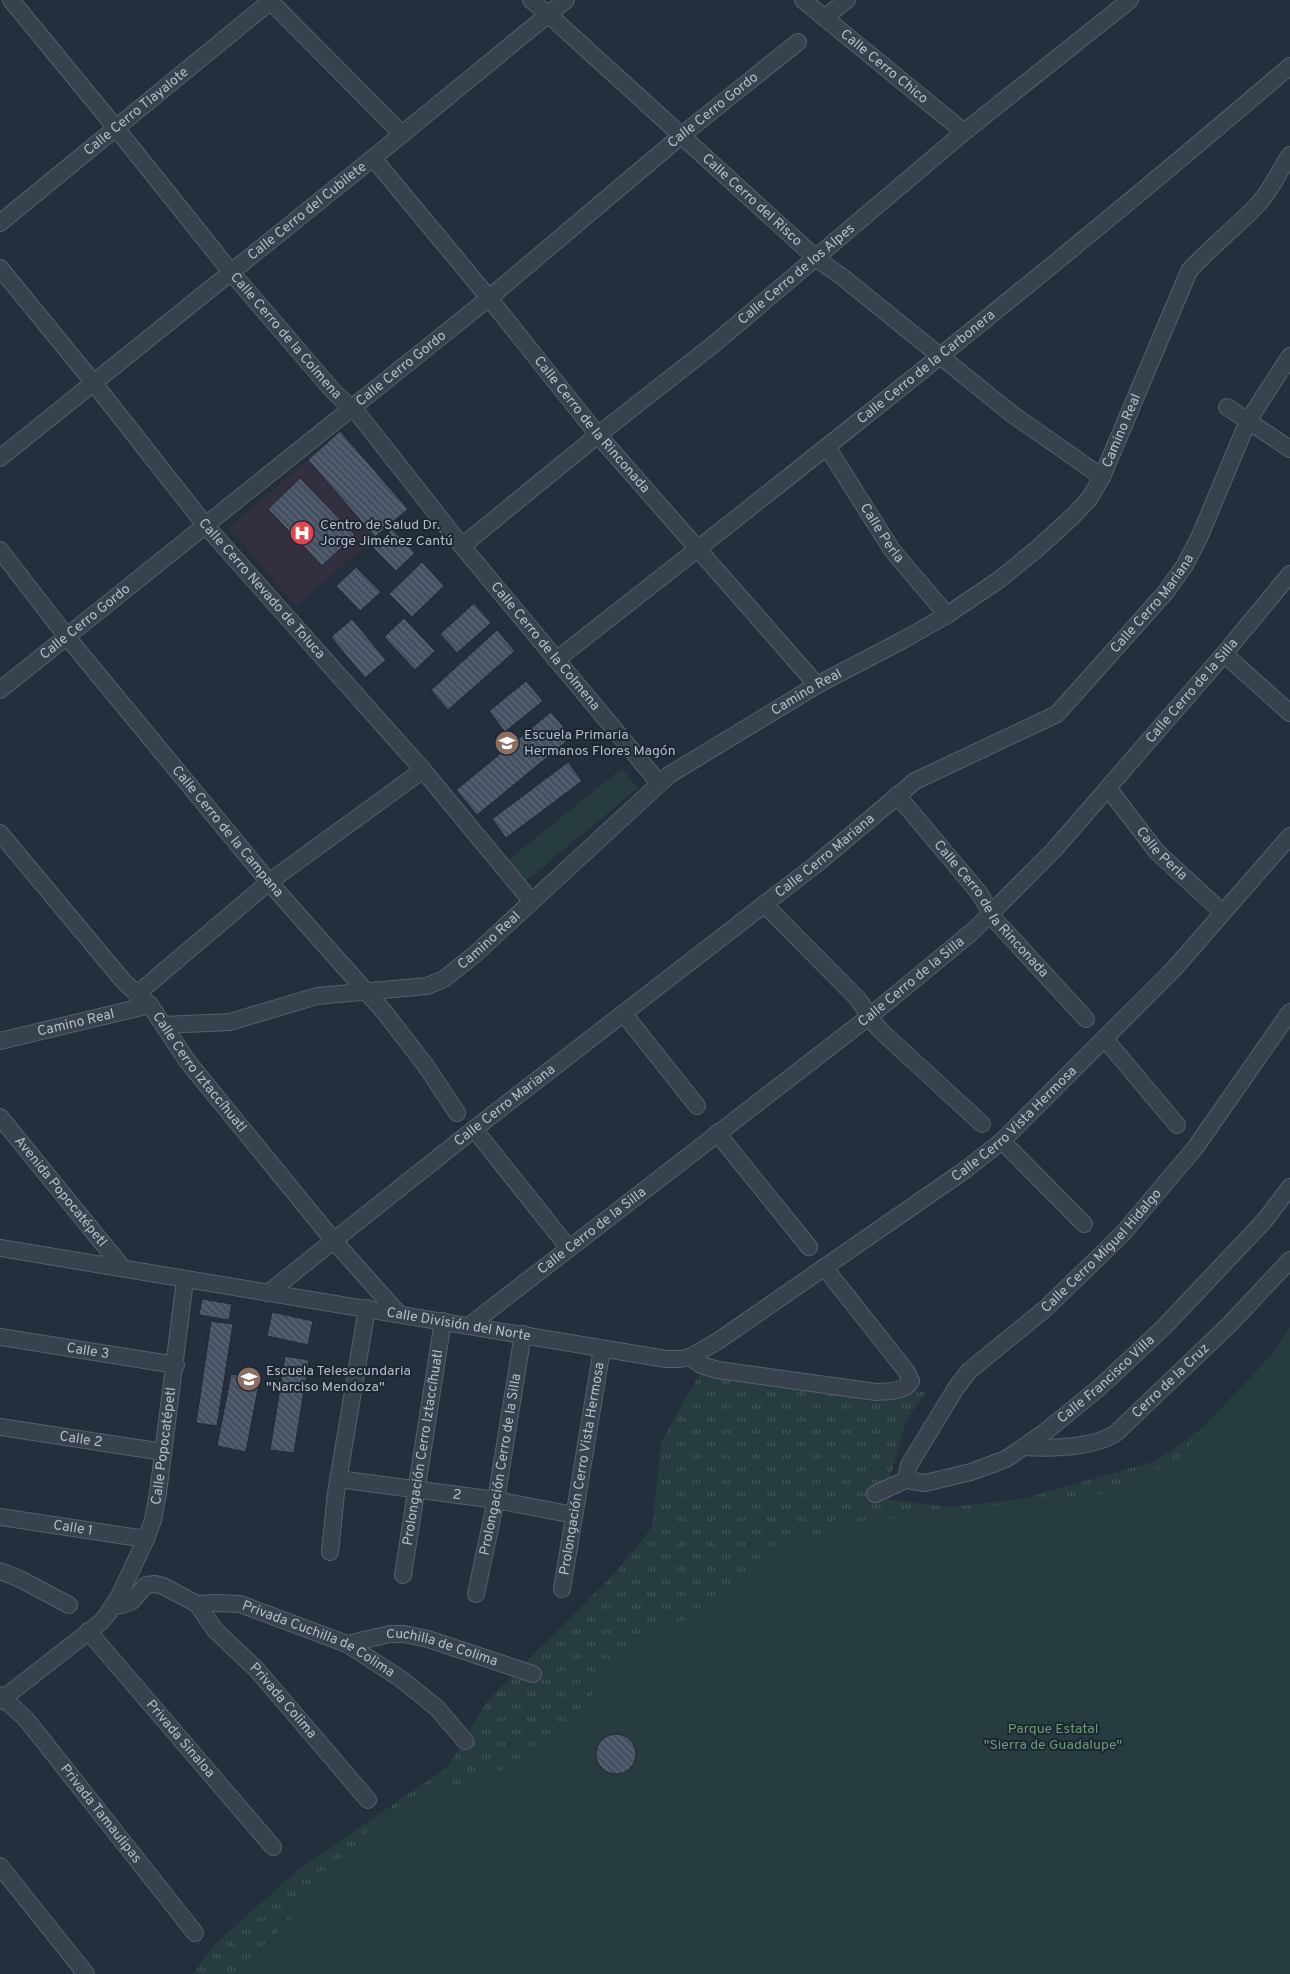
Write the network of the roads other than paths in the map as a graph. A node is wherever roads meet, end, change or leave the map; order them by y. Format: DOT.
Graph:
graph roads {
  1 [pos="11,0"];
  2 [pos="270,0"];
  3 [pos="530,0"];
  4 [pos="566,0"];
  5 [pos="803,0"];
  6 [pos="847,0"];
  7 [pos="1130,0"];
  8 [pos="549,14"];
  9 [pos="824,18"];
  10 [pos="798,42"];
  11 [pos="1290,66"];
  12 [pos="116,128"];
  13 [pos="964,132"];
  14 [pos="402,134"];
  15 [pos="682,135"];
  16 [pos="1290,155"];
  17 [pos="373,158"];
  18 [pos="1285,176"];
  19 [pos="0,223"];
  20 [pos="817,259"];
  21 [pos="0,268"];
  22 [pos="231,272"];
  23 [pos="489,298"];
  24 [pos="940,356"];
  25 [pos="1290,356"];
  26 [pos="93,382"];
  27 [pos="1227,407"];
  28 [pos="351,408"];
  29 [pos="1248,421"];
  30 [pos="598,435"];
  31 [pos="827,447"];
  32 [pos="1290,449"];
  33 [pos="0,458"];
  34 [pos="1102,477"];
  35 [pos="206,526"];
  36 [pos="462,546"];
  37 [pos="0,550"];
  38 [pos="697,550"];
  39 [pos="1290,574"];
  40 [pos="947,615"];
  41 [pos="67,637"];
  42 [pos="1224,654"];
  43 [pos="556,660"];
  44 [pos="817,685"];
  45 [pos="0,690"];
  46 [pos="1290,713"];
  47 [pos="423,770"];
  48 [pos="659,783"];
  49 [pos="1108,788"];
  50 [pos="897,795"];
  51 [pos="0,833"];
  52 [pos="1290,836"];
  53 [pos="269,882"];
  54 [pos="532,902"];
  55 [pos="764,904"];
  56 [pos="1223,913"];
  57 [pos="991,915"];
  58 [pos="366,991"];
  59 [pos="137,994"];
  60 [pos="150,1006"];
  61 [pos="1290,1012"];
  62 [pos="624,1014"];
  63 [pos="870,1016"];
  64 [pos="1086,1019"];
  65 [pos="164,1024"];
  66 [pos="1105,1039"];
  67 [pos="0,1041"];
  68 [pos="697,1106"];
  69 [pos="457,1113"];
  70 [pos="0,1117"];
  71 [pos="982,1124"];
  72 [pos="1177,1125"];
  73 [pos="474,1129"];
  74 [pos="717,1133"];
  75 [pos="1002,1140"];
  76 [pos="1290,1187"];
  77 [pos="1084,1224"];
  78 [pos="334,1240"];
  79 [pos="568,1247"];
  80 [pos="0,1248"];
  81 [pos="809,1248"];
  82 [pos="1290,1260"];
  83 [pos="122,1267"];
  84 [pos="824,1267"];
  85 [pos="185,1280"];
  86 [pos="268,1293"];
  87 [pos="367,1308"];
  88 [pos="398,1313"];
  89 [pos="443,1321"];
  90 [pos="470,1325"];
  91 [pos="523,1334"];
  92 [pos="0,1337"];
  93 [pos="602,1348"];
  94 [pos="690,1356"];
  95 [pos="176,1365"];
  96 [pos="0,1427"];
  97 [pos="1024,1447"];
  98 [pos="164,1452"];
  99 [pos="910,1478"];
  100 [pos="338,1479"];
  101 [pos="417,1489"];
  102 [pos="875,1494"];
  103 [pos="496,1500"];
  104 [pos="574,1515"];
  105 [pos="0,1517"];
  106 [pos="146,1540"];
  107 [pos="330,1552"];
  108 [pos="0,1571"];
  109 [pos="403,1575"];
  110 [pos="562,1588"];
  111 [pos="476,1594"];
  112 [pos="196,1604"];
  113 [pos="70,1605"];
  114 [pos="113,1606"];
  115 [pos="88,1631"];
  116 [pos="348,1644"];
  117 [pos="533,1674"];
  118 [pos="1,1698"];
  119 [pos="465,1741"];
  120 [pos="368,1800"];
  121 [pos="273,1847"];
  122 [pos="0,1866"];
  123 [pos="195,1932"];
  124 [pos="86,1974"];
  1 -- 12 [label="street, Calle Cerro de la Colmena"];
  2 -- 12 [label="street, Calle Cerro Tlayalote"];
  2 -- 14 [label="street"];
  3 -- 8 [label="street, Calle Cerro del Risco"];
  4 -- 8 [label="street, Calle Cerro del Cubilete"];
  5 -- 9 [label="street, Calle Cerro Chico"];
  6 -- 9 [label="street"];
  7 -- 13 [label="street, Calle Cerro de los Alpes"];
  8 -- 14 [label="street, Calle Cerro del Cubilete"];
  8 -- 15 [label="street, Calle Cerro del Risco"];
  9 -- 13 [label="street, Calle Cerro Chico"];
  10 -- 15 [label="street, Calle Cerro Gordo"];
  11 -- 24 [label="street, Calle Cerro de la Carbonera"];
  12 -- 19 [label="street, Calle Cerro Tlayalote"];
  12 -- 22 [label="street, Calle Cerro de la Colmena"];
  13 -- 20 [label="street, Calle Cerro de los Alpes"];
  14 -- 17 [label="street, Calle Cerro del Cubilete"];
  15 -- 20 [label="street, Calle Cerro del Risco"];
  15 -- 23 [label="street, Calle Cerro Gordo"];
  16 -- 18 [label="street, Camino Real"];
  17 -- 22 [label="street, Calle Cerro del Cubilete"];
  17 -- 23 [label="street, Calle Cerro de la Rinconada"];
  18 -- 34 [label="street, Camino Real"];
  20 -- 24 [label="street, Calle Cerro del Risco"];
  20 -- 30 [label="street, Calle Cerro de los Alpes"];
  21 -- 26 [label="street, Calle Cerro Nevado de Toluca"];
  22 -- 26 [label="street, Calle Cerro del Cubilete"];
  22 -- 28 [label="street, Calle Cerro de la Colmena"];
  23 -- 28 [label="street, Calle Cerro Gordo"];
  23 -- 30 [label="street, Calle Cerro de la Rinconada"];
  24 -- 31 [label="street, Calle Cerro de la Carbonera"];
  24 -- 34 [label="street, Calle Cerro del Risco"];
  25 -- 29 [label="street, Calle Cerro Mariana"];
  26 -- 33 [label="street, Calle Cerro del Cubilete"];
  26 -- 35 [label="street, Calle Cerro Nevado de Toluca"];
  27 -- 29 [label="street"];
  28 -- 35 [label="street, Calle Cerro Gordo"];
  28 -- 36 [label="street, Calle Cerro de la Colmena"];
  29 -- 32 [label="street"];
  29 -- 50 [label="street, Calle Cerro Mariana"];
  30 -- 36 [label="street, Calle Cerro de los Alpes"];
  30 -- 38 [label="street, Calle Cerro de la Rinconada"];
  31 -- 38 [label="street, Calle Cerro de la Carbonera"];
  31 -- 40 [label="street, Calle Perla"];
  34 -- 40 [label="street, Camino Real"];
  35 -- 41 [label="street, Calle Cerro Gordo"];
  35 -- 47 [label="street, Calle Cerro Nevado de Toluca"];
  36 -- 43 [label="street, Calle Cerro de la Colmena"];
  37 -- 41 [label="street, Calle Cerro de la Campana"];
  38 -- 43 [label="street, Calle Cerro de la Carbonera"];
  38 -- 44 [label="street, Calle Cerro de la Rinconada"];
  39 -- 42 [label="street, Calle Cerro de la Silla"];
  40 -- 44 [label="street, Camino Real"];
  41 -- 45 [label="street, Calle Cerro Gordo"];
  41 -- 53 [label="street, Calle Cerro de la Campana"];
  42 -- 46 [label="street"];
  42 -- 49 [label="street, Calle Cerro de la Silla"];
  43 -- 48 [label="street, Calle Cerro de la Colmena"];
  44 -- 48 [label="street, Camino Real"];
  47 -- 53 [label="street"];
  47 -- 54 [label="street, Calle Cerro Nevado de Toluca"];
  48 -- 54 [label="street, Camino Real"];
  49 -- 56 [label="street, Calle Perla"];
  49 -- 57 [label="street, Calle Cerro de la Silla"];
  50 -- 55 [label="street, Calle Cerro Mariana"];
  50 -- 57 [label="street, Calle Cerro de la Rinconada"];
  51 -- 59 [label="street, Calle Cerro Iztaccíhuatl"];
  52 -- 56 [label="street, Calle Cerro Vista Hermosa"];
  53 -- 58 [label="street, Calle Cerro de la Campana"];
  53 -- 59 [label="street"];
  54 -- 58 [label="street, Camino Real"];
  55 -- 62 [label="street, Calle Cerro Mariana"];
  55 -- 63 [label="street"];
  56 -- 66 [label="street, Calle Cerro Vista Hermosa"];
  57 -- 63 [label="street, Calle Cerro de la Silla"];
  57 -- 64 [label="street, Calle Cerro de la Rinconada"];
  58 -- 65 [label="street, Camino Real"];
  58 -- 69 [label="street, Calle Cerro de la Campana"];
  59 -- 60 [label="street, Calle Cerro Iztaccíhuatl"];
  60 -- 65 [label="street, Calle Cerro Iztaccíhuatl"];
  60 -- 67 [label="street, Camino Real"];
  61 -- 99 [label="street, Calle Cerro Miguel Hidalgo"];
  62 -- 68 [label="street"];
  62 -- 73 [label="street, Calle Cerro Mariana"];
  63 -- 71 [label="street"];
  63 -- 74 [label="street, Calle Cerro de la Silla"];
  65 -- 78 [label="street, Calle Cerro Iztaccíhuatl"];
  66 -- 72 [label="street"];
  66 -- 75 [label="street, Calle Cerro Vista Hermosa"];
  70 -- 83 [label="street, Avenida Popocatépetl"];
  73 -- 78 [label="street, Calle Cerro Mariana"];
  73 -- 79 [label="street"];
  74 -- 79 [label="street, Calle Cerro de la Silla"];
  74 -- 81 [label="street"];
  75 -- 77 [label="street"];
  75 -- 84 [label="street, Calle Cerro Vista Hermosa"];
  76 -- 97 [label="street, Calle Francisco Villa"];
  78 -- 86 [label="street, Calle Cerro Mariana"];
  78 -- 88 [label="street, Calle Cerro Iztaccíhuatl"];
  79 -- 90 [label="street, Calle Cerro de la Silla"];
  80 -- 83 [label="street, Calle División del Norte"];
  82 -- 97 [label="street, Cerro de la Cruz"];
  83 -- 85 [label="street, Calle División del Norte"];
  84 -- 94 [label="street, Calle Cerro Vista Hermosa"];
  84 -- 94 [label="street"];
  85 -- 86 [label="street, Calle División del Norte"];
  85 -- 95 [label="street, Calle Popocatépetl"];
  86 -- 87 [label="street, Calle División del Norte"];
  87 -- 88 [label="street, Calle División del Norte"];
  87 -- 100 [label="street"];
  88 -- 89 [label="street, Calle División del Norte"];
  89 -- 90 [label="street, Calle División del Norte"];
  89 -- 101 [label="street, Prolongación Cerro Iztaccíhuatl"];
  90 -- 91 [label="street, Calle División del Norte"];
  91 -- 93 [label="street, Calle División del Norte"];
  91 -- 103 [label="street, Prolongación Cerro de la Silla"];
  92 -- 95 [label="street, Calle 3"];
  93 -- 94 [label="street, Calle División del Norte"];
  93 -- 104 [label="street, Prolongación Cerro Vista Hermosa"];
  95 -- 98 [label="street, Calle Popocatépetl"];
  96 -- 98 [label="street, Calle 2"];
  97 -- 99 [label="street, Calle Francisco Villa"];
  98 -- 106 [label="street, Calle Popocatépetl"];
  99 -- 102 [label="street, Calle Francisco Villa"];
  100 -- 101 [label="street, 2"];
  100 -- 107 [label="street"];
  101 -- 103 [label="street, 2"];
  101 -- 109 [label="street, Prolongación Cerro Iztaccíhuatl"];
  103 -- 104 [label="street, 2"];
  103 -- 111 [label="street, Prolongación Cerro de la Silla"];
  104 -- 110 [label="street, Prolongación Cerro Vista Hermosa"];
  105 -- 106 [label="street, Calle 1"];
  106 -- 114 [label="street, Calle Popocatépetl"];
  108 -- 113 [label="street"];
  112 -- 114 [label="street"];
  112 -- 116 [label="street, Privada Cuchilla de Colima"];
  112 -- 120 [label="street, Privada Colima"];
  114 -- 115 [label="street"];
  115 -- 118 [label="street"];
  115 -- 121 [label="street, Privada Sinaloa"];
  116 -- 117 [label="street, Cuchilla de Colima"];
  116 -- 119 [label="street, Privada Cuchilla de Colima"];
  118 -- 123 [label="street, Privada Tamaulipas"];
  122 -- 124 [label="street"];
}
